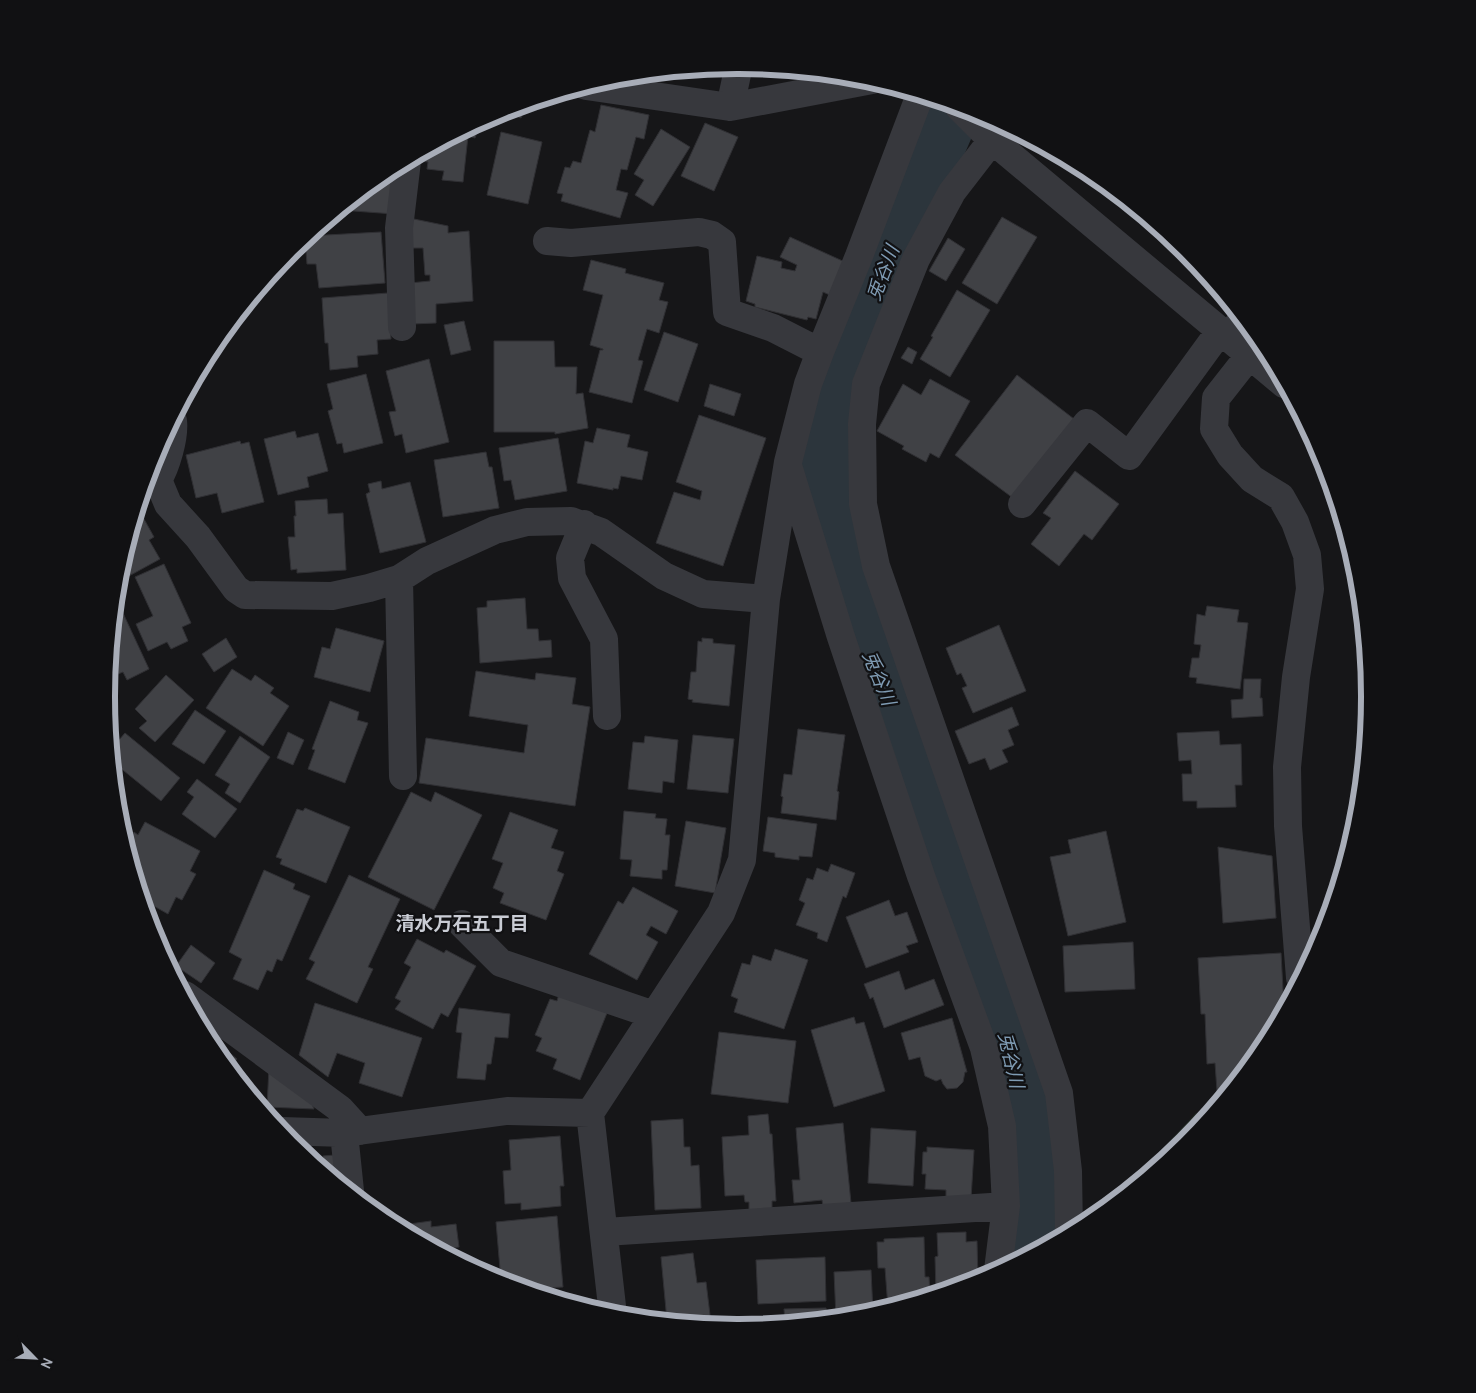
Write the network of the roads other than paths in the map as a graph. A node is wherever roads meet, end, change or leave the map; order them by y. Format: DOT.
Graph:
graph roads {
  1 [pos="737,74"];
  2 [pos="849,84"];
  3 [pos="605,89"];
  4 [pos="918,101"];
  5 [pos="730,107"];
  6 [pos="982,124"];
  7 [pos="997,133"];
  8 [pos="406,170"];
  9 [pos="547,241"];
  10 [pos="402,327"];
  11 [pos="1230,329"];
  12 [pos="820,352"];
  13 [pos="1249,356"];
  14 [pos="1269,372"];
  15 [pos="172,438"];
  16 [pos="788,462"];
  17 [pos="155,479"];
  18 [pos="153,483"];
  19 [pos="1022,504"];
  20 [pos="584,524"];
  21 [pos="399,579"];
  22 [pos="766,599"];
  23 [pos="608,716"];
  24 [pos="403,776"];
  25 [pos="462,924"];
  26 [pos="1299,967"];
  27 [pos="196,1002"];
  28 [pos="654,1015"];
  29 [pos="590,1113"];
  30 [pos="293,1131"];
  31 [pos="352,1132"];
  32 [pos="350,1184"];
  33 [pos="1006,1206"];
  34 [pos="1069,1224"];
  35 [pos="605,1232"];
  36 [pos="999,1261"];
  37 [pos="612,1306"];
  1 -- 5 [label="street"];
  2 -- 5 [label="street"];
  3 -- 5 [label="street"];
  4 -- 12 [label="street"];
  6 -- 7 [label="street"];
  7 -- 11 [label="street"];
  7 -- 34 [label="street"];
  8 -- 10 [label="street"];
  9 -- 12 [label="street"];
  11 -- 13 [label="street"];
  11 -- 19 [label="street"];
  12 -- 16 [label="street"];
  13 -- 14 [label="street"];
  13 -- 26 [label="street"];
  15 -- 17 [label="street"];
  16 -- 22 [label="street"];
  16 -- 33 [label="street"];
  18 -- 21 [label="street"];
  20 -- 21 [label="street"];
  20 -- 22 [label="street"];
  20 -- 23 [label="street"];
  21 -- 24 [label="street"];
  22 -- 28 [label="street"];
  25 -- 28 [label="street"];
  27 -- 31 [label="street"];
  28 -- 29 [label="street"];
  29 -- 31 [label="street"];
  29 -- 35 [label="street"];
  30 -- 31 [label="street"];
  31 -- 32 [label="street"];
  33 -- 35 [label="street"];
  33 -- 36 [label="street"];
  35 -- 37 [label="street"];
}
